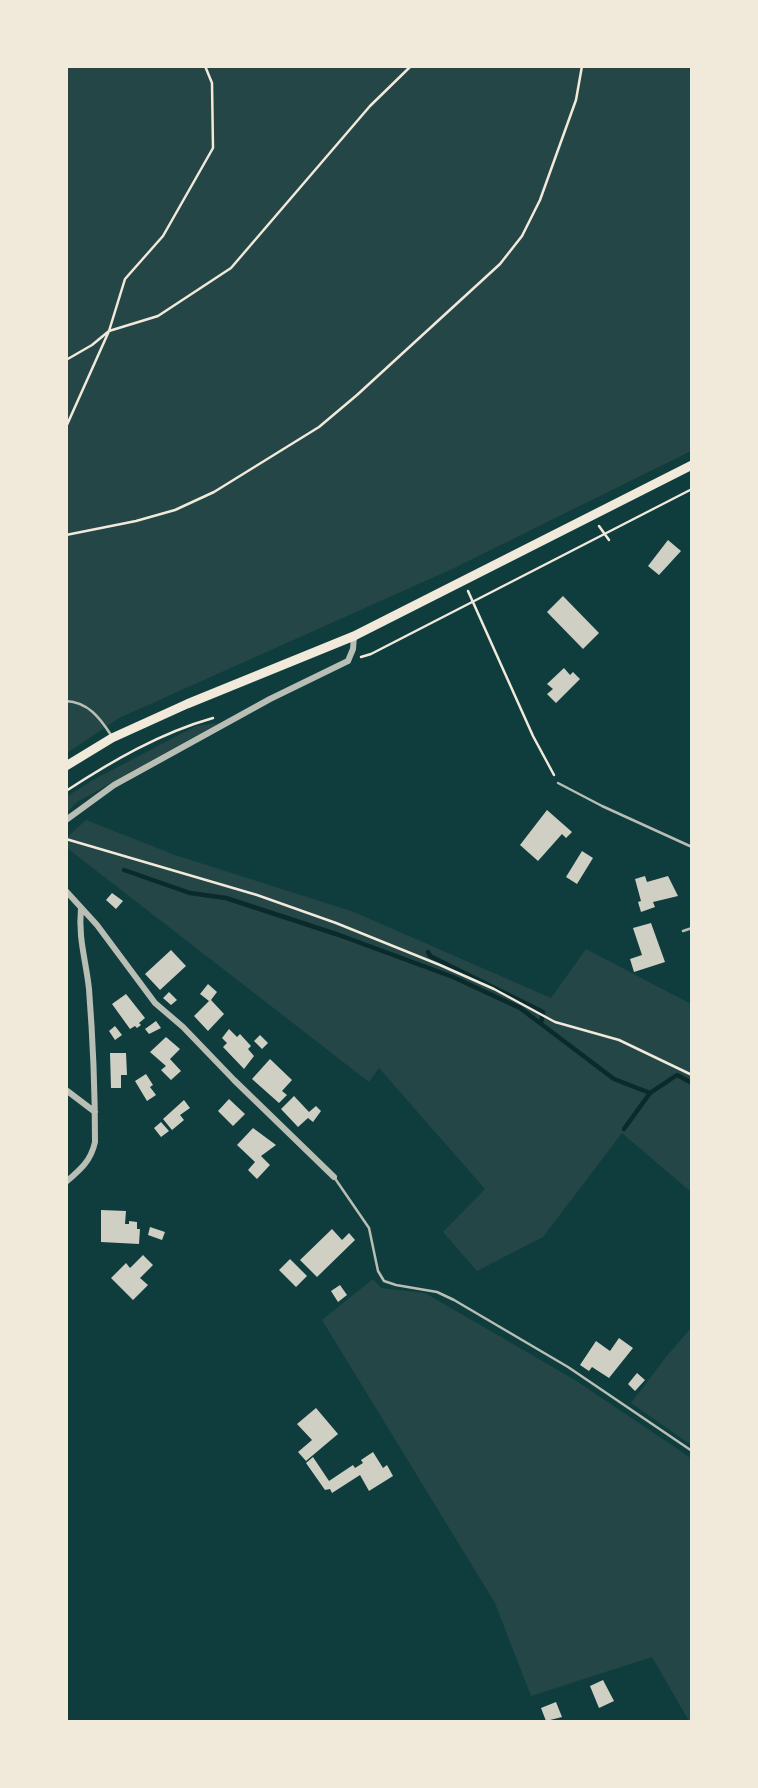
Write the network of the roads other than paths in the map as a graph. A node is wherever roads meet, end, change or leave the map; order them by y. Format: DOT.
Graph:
graph roads {
  1 [pos="691,465"];
  2 [pos="354,636"];
  3 [pos="66,701"];
  4 [pos="112,738"];
  5 [pos="66,766"];
  6 [pos="558,783"];
  7 [pos="66,820"];
  8 [pos="691,847"];
  9 [pos="66,891"];
  10 [pos="80,908"];
  11 [pos="691,928"];
  12 [pos="683,931"];
  13 [pos="66,1090"];
  14 [pos="95,1112"];
  15 [pos="334,1177"];
  16 [pos="66,1182"];
  17 [pos="691,1451"];
  1 -- 2 [label="main road"];
  2 -- 4 [label="main road"];
  2 -- 7 [label="street"];
  3 -- 4 [label="lane"];
  4 -- 5 [label="main road"];
  6 -- 8 [label="lane"];
  9 -- 10 [label="street"];
  10 -- 14 [label="street"];
  10 -- 15 [label="street"];
  11 -- 12 [label="lane"];
  13 -- 14 [label="street"];
  14 -- 16 [label="street"];
  15 -- 17 [label="lane"];
}
